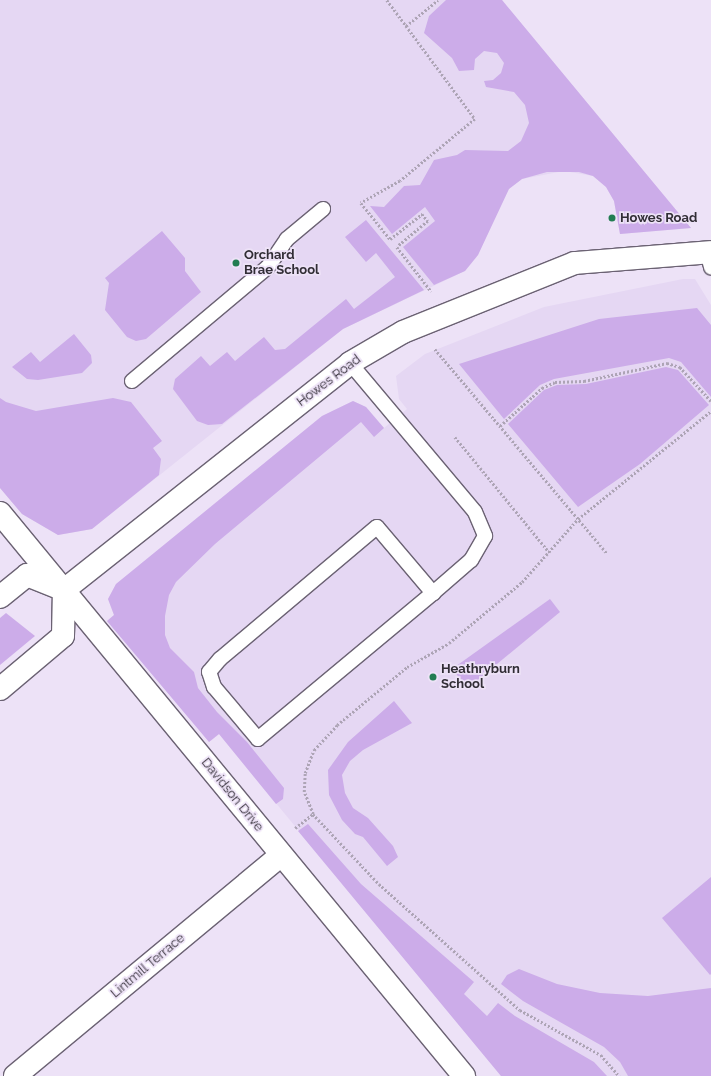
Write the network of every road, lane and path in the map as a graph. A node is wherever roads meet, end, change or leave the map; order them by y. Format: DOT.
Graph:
graph roads {
  1 [pos="388,0"];
  2 [pos="438,0"];
  3 [pos="406,26"];
  4 [pos="323,209"];
  5 [pos="710,257"];
  6 [pos="449,313"];
  7 [pos="417,326"];
  8 [pos="350,363"];
  9 [pos="132,381"];
  10 [pos="711,401"];
  11 [pos="711,411"];
  12 [pos="500,426"];
  13 [pos="455,437"];
  14 [pos="0,513"];
  15 [pos="578,519"];
  16 [pos="549,552"];
  17 [pos="607,553"];
  18 [pos="64,590"];
  19 [pos="433,593"];
  20 [pos="0,596"];
  21 [pos="0,689"];
  22 [pos="313,814"];
  23 [pos="277,850"];
  24 [pos="15,1076"];
  25 [pos="464,1076"];
  26 [pos="619,1076"];
  1 -- 3 [label="path"];
  2 -- 3 [label="path"];
  3 -- 6 [label="path"];
  4 -- 9 [label="lane"];
  5 -- 6 [label="street, Howes Road"];
  6 -- 7 [label="street, Howes Road"];
  7 -- 8 [label="street, Howes Road"];
  7 -- 12 [label="path"];
  8 -- 18 [label="street, Howes Road"];
  8 -- 19 [label="lane"];
  10 -- 12 [label="path"];
  11 -- 15 [label="path"];
  12 -- 15 [label="path"];
  13 -- 16 [label="path"];
  14 -- 18 [label="street, Davidson Drive"];
  15 -- 16 [label="path"];
  15 -- 17 [label="path"];
  16 -- 22 [label="path"];
  18 -- 20 [label="street"];
  18 -- 21 [label="street"];
  18 -- 23 [label="street, Davidson Drive"];
  19 -- 19 [label="lane"];
  22 -- 23 [label="path"];
  22 -- 26 [label="path"];
  23 -- 24 [label="street, Lintmill Terrace"];
  23 -- 25 [label="street, Davidson Drive"];
}
